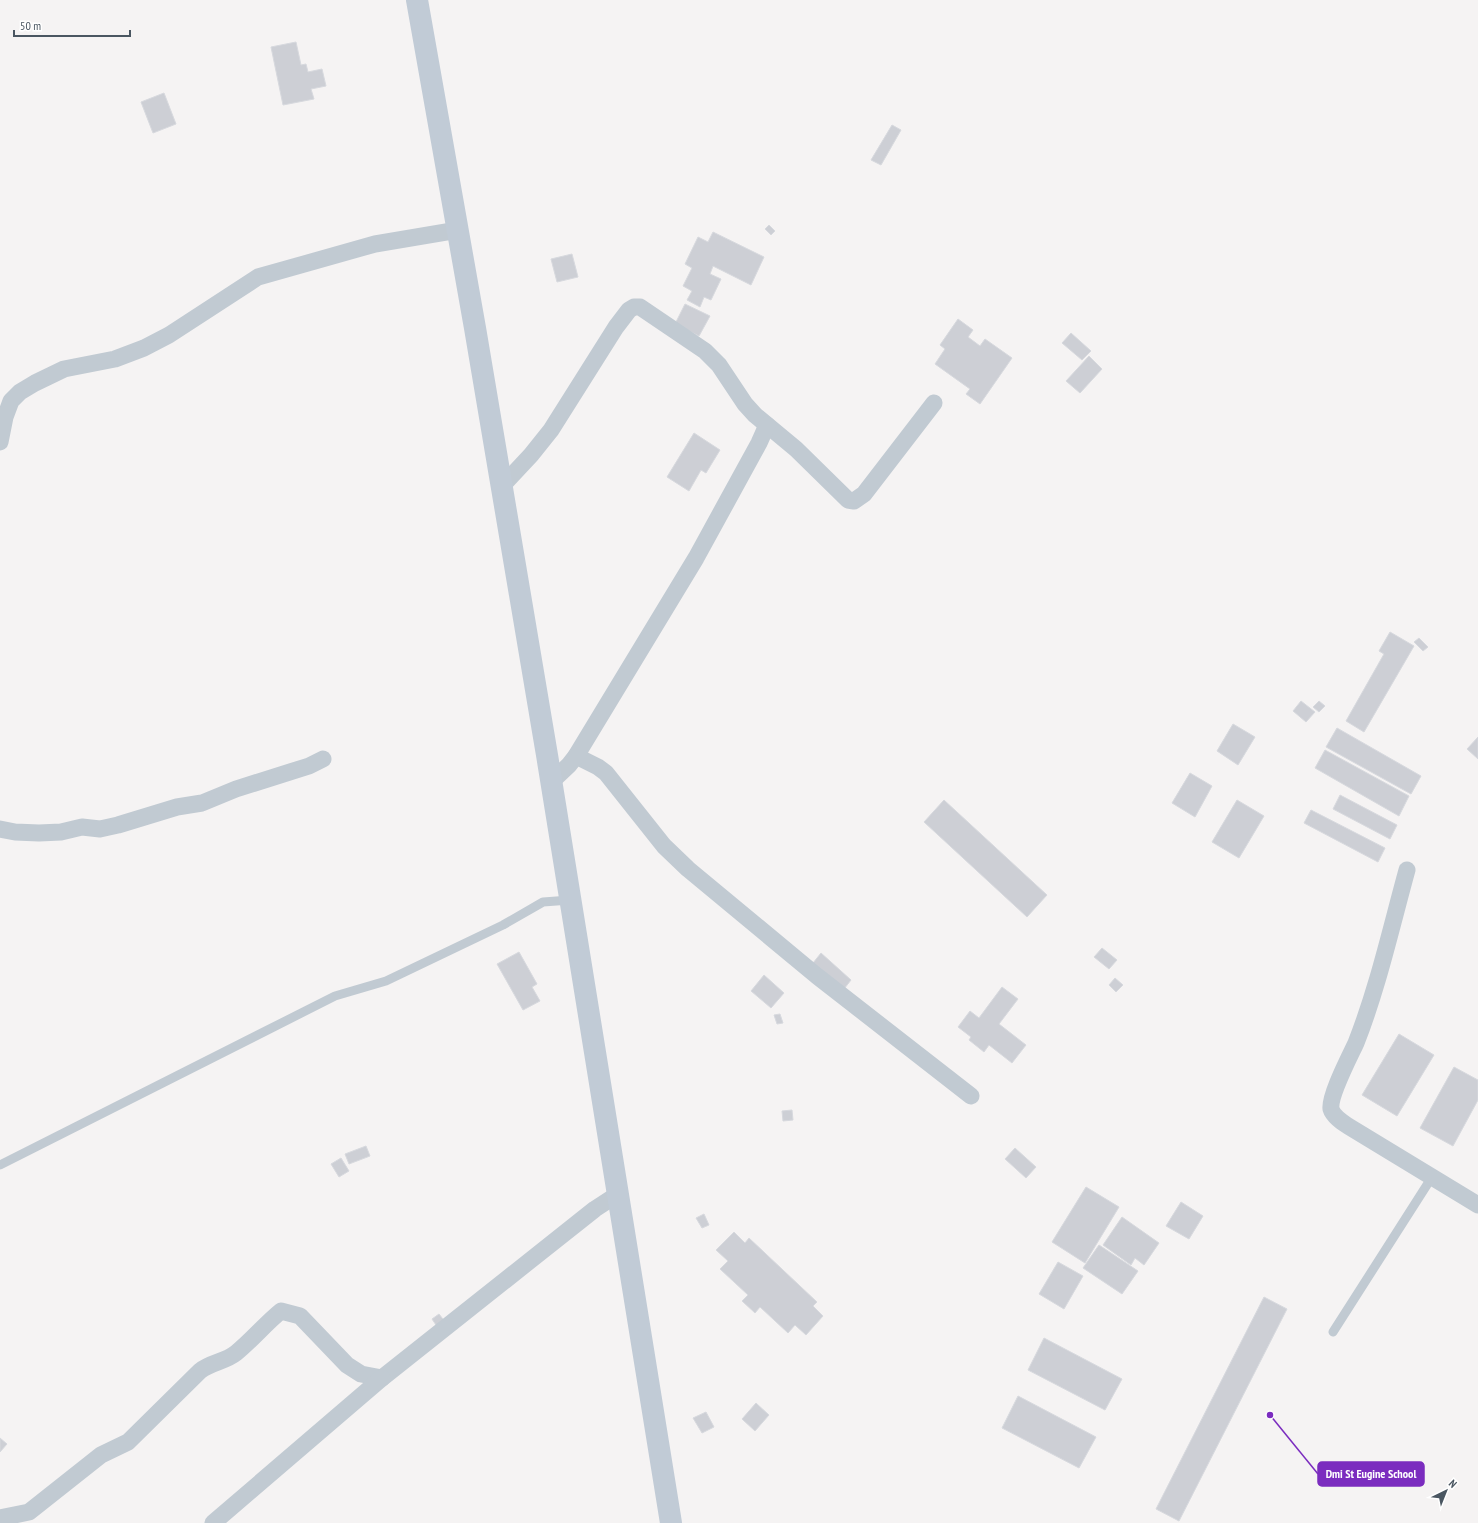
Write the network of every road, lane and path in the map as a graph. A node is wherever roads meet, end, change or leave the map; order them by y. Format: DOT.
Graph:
graph roads {
  1 [pos="417,0"];
  2 [pos="458,230"];
  3 [pos="934,403"];
  4 [pos="767,425"];
  5 [pos="0,442"];
  6 [pos="502,486"];
  7 [pos="576,756"];
  8 [pos="323,758"];
  9 [pos="551,782"];
  10 [pos="0,829"];
  11 [pos="1407,870"];
  12 [pos="570,900"];
  13 [pos="971,1096"];
  14 [pos="0,1166"];
  15 [pos="1432,1177"];
  16 [pos="618,1194"];
  17 [pos="1478,1205"];
  18 [pos="1333,1332"];
  19 [pos="382,1378"];
  20 [pos="0,1518"];
  21 [pos="213,1523"];
  22 [pos="671,1523"];
  1 -- 2 [label="street"];
  2 -- 5 [label="street"];
  2 -- 6 [label="street"];
  3 -- 4 [label="street"];
  4 -- 6 [label="street"];
  4 -- 7 [label="street"];
  6 -- 9 [label="street"];
  7 -- 9 [label="street"];
  7 -- 13 [label="street"];
  8 -- 10 [label="street"];
  9 -- 12 [label="street"];
  11 -- 15 [label="street"];
  12 -- 14 [label="lane"];
  12 -- 16 [label="street"];
  15 -- 17 [label="street"];
  15 -- 18 [label="lane"];
  16 -- 19 [label="street"];
  16 -- 22 [label="street"];
  19 -- 20 [label="street"];
  19 -- 21 [label="street"];
}
